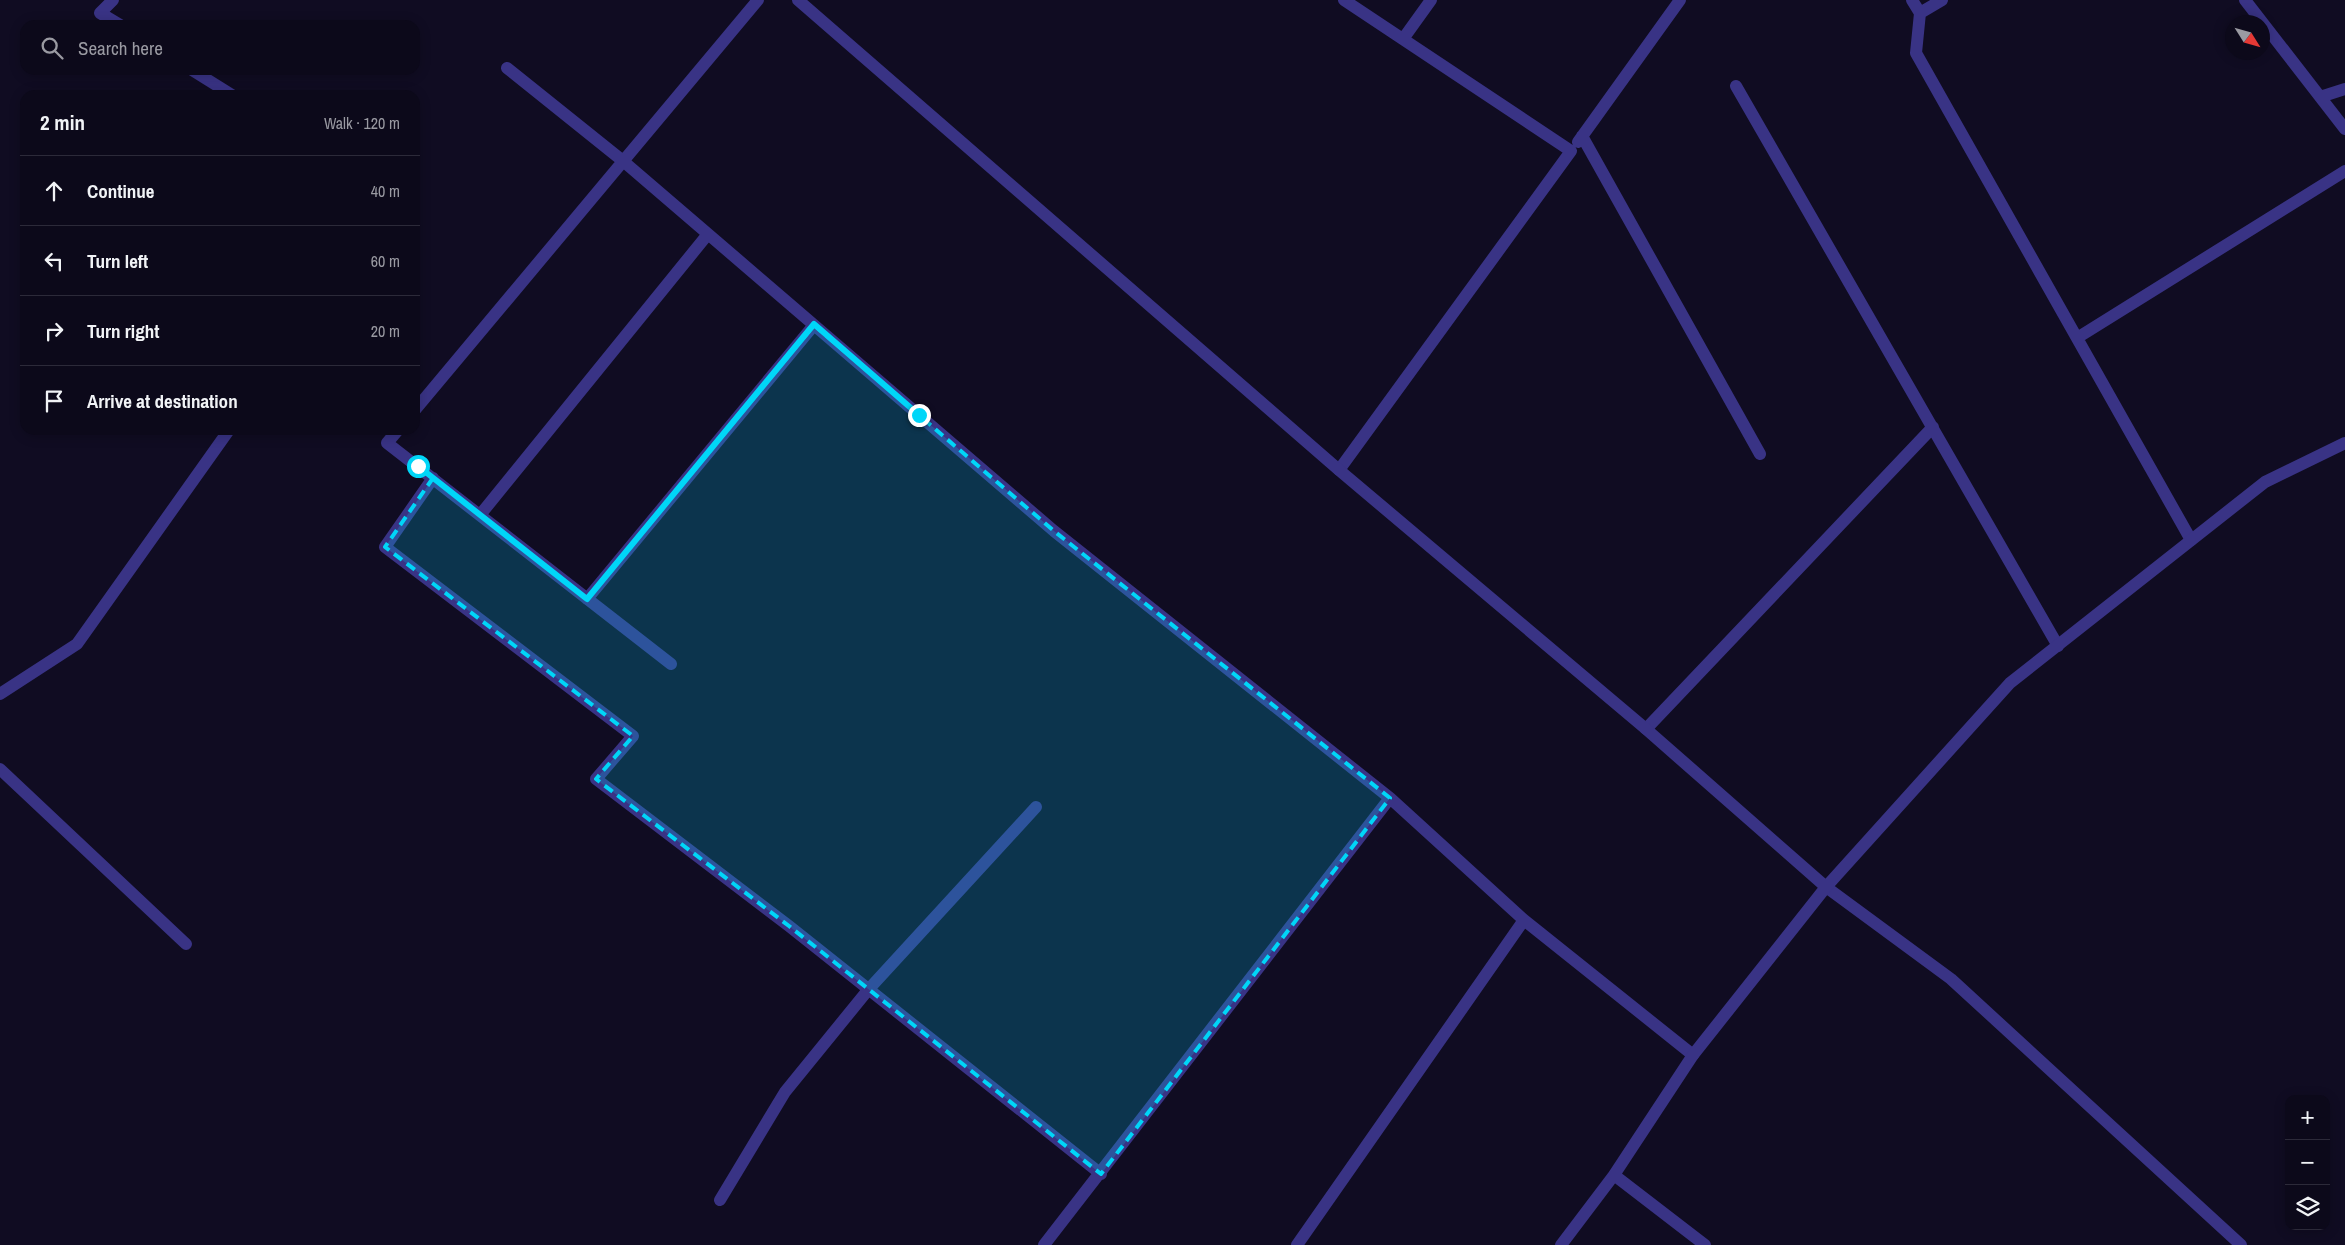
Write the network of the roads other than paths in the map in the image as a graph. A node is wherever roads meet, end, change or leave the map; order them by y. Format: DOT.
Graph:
graph roads {
  1 [pos="113,0"];
  2 [pos="758,0"];
  3 [pos="798,0"];
  4 [pos="1344,0"];
  5 [pos="1431,0"];
  6 [pos="1680,0"];
  7 [pos="1912,0"];
  8 [pos="1942,0"];
  9 [pos="2246,0"];
  10 [pos="1920,13"];
  11 [pos="112,20"];
  12 [pos="1403,40"];
  13 [pos="507,68"];
  14 [pos="200,75"];
  15 [pos="1736,86"];
  16 [pos="2345,89"];
  17 [pos="224,90"];
  18 [pos="2320,97"];
  19 [pos="2345,130"];
  20 [pos="1582,136"];
  21 [pos="1571,151"];
  22 [pos="623,161"];
  23 [pos="2345,171"];
  24 [pos="708,234"];
  25 [pos="814,324"];
  26 [pos="2077,338"];
  27 [pos="420,404"];
  28 [pos="1933,427"];
  29 [pos="225,435"];
  30 [pos="394,435"];
  31 [pos="2345,443"];
  32 [pos="1760,454"];
  33 [pos="1339,470"];
  34 [pos="433,478"];
  35 [pos="480,515"];
  36 [pos="2191,540"];
  37 [pos="587,599"];
  38 [pos="2058,646"];
  39 [pos="671,664"];
  40 [pos="0,694"];
  41 [pos="1646,729"];
  42 [pos="0,768"];
  43 [pos="1390,798"];
  44 [pos="1036,808"];
  45 [pos="1826,887"];
  46 [pos="1524,920"];
  47 [pos="186,944"];
  48 [pos="868,990"];
  49 [pos="1693,1055"];
  50 [pos="1101,1174"];
  51 [pos="1614,1175"];
  52 [pos="720,1200"];
  53 [pos="1044,1245"];
  54 [pos="1297,1245"];
  55 [pos="1561,1245"];
  56 [pos="1705,1245"];
  57 [pos="2241,1245"];
  1 -- 11 [label="street"];
  2 -- 22 [label="street"];
  3 -- 33 [label="street"];
  4 -- 12 [label="street"];
  5 -- 12 [label="street"];
  6 -- 20 [label="street"];
  7 -- 10 [label="street"];
  8 -- 10 [label="street"];
  9 -- 18 [label="street"];
  10 -- 26 [label="street"];
  12 -- 21 [label="street"];
  13 -- 22 [label="street"];
  14 -- 17 [label="street"];
  15 -- 28 [label="street"];
  16 -- 18 [label="street"];
  18 -- 19 [label="street"];
  20 -- 21 [label="street"];
  20 -- 32 [label="street"];
  21 -- 33 [label="street"];
  22 -- 24 [label="street"];
  22 -- 27 [label="street"];
  23 -- 26 [label="street"];
  24 -- 25 [label="street"];
  24 -- 35 [label="street"];
  25 -- 37 [label="street"];
  25 -- 43 [label="street"];
  26 -- 36 [label="street"];
  28 -- 38 [label="street"];
  28 -- 41 [label="street"];
  29 -- 40 [label="street"];
  30 -- 34 [label="street"];
  31 -- 36 [label="street"];
  33 -- 41 [label="street"];
  34 -- 35 [label="street"];
  34 -- 48 [label="street"];
  35 -- 37 [label="street"];
  36 -- 38 [label="street"];
  37 -- 39 [label="street"];
  38 -- 45 [label="street"];
  41 -- 45 [label="street"];
  42 -- 47 [label="street"];
  43 -- 46 [label="street"];
  43 -- 50 [label="street"];
  44 -- 48 [label="street"];
  45 -- 49 [label="street"];
  45 -- 57 [label="street"];
  46 -- 49 [label="street"];
  46 -- 54 [label="street"];
  48 -- 50 [label="street"];
  48 -- 52 [label="street"];
  49 -- 51 [label="street"];
  50 -- 53 [label="street"];
  51 -- 55 [label="street"];
  51 -- 56 [label="street"];
}
